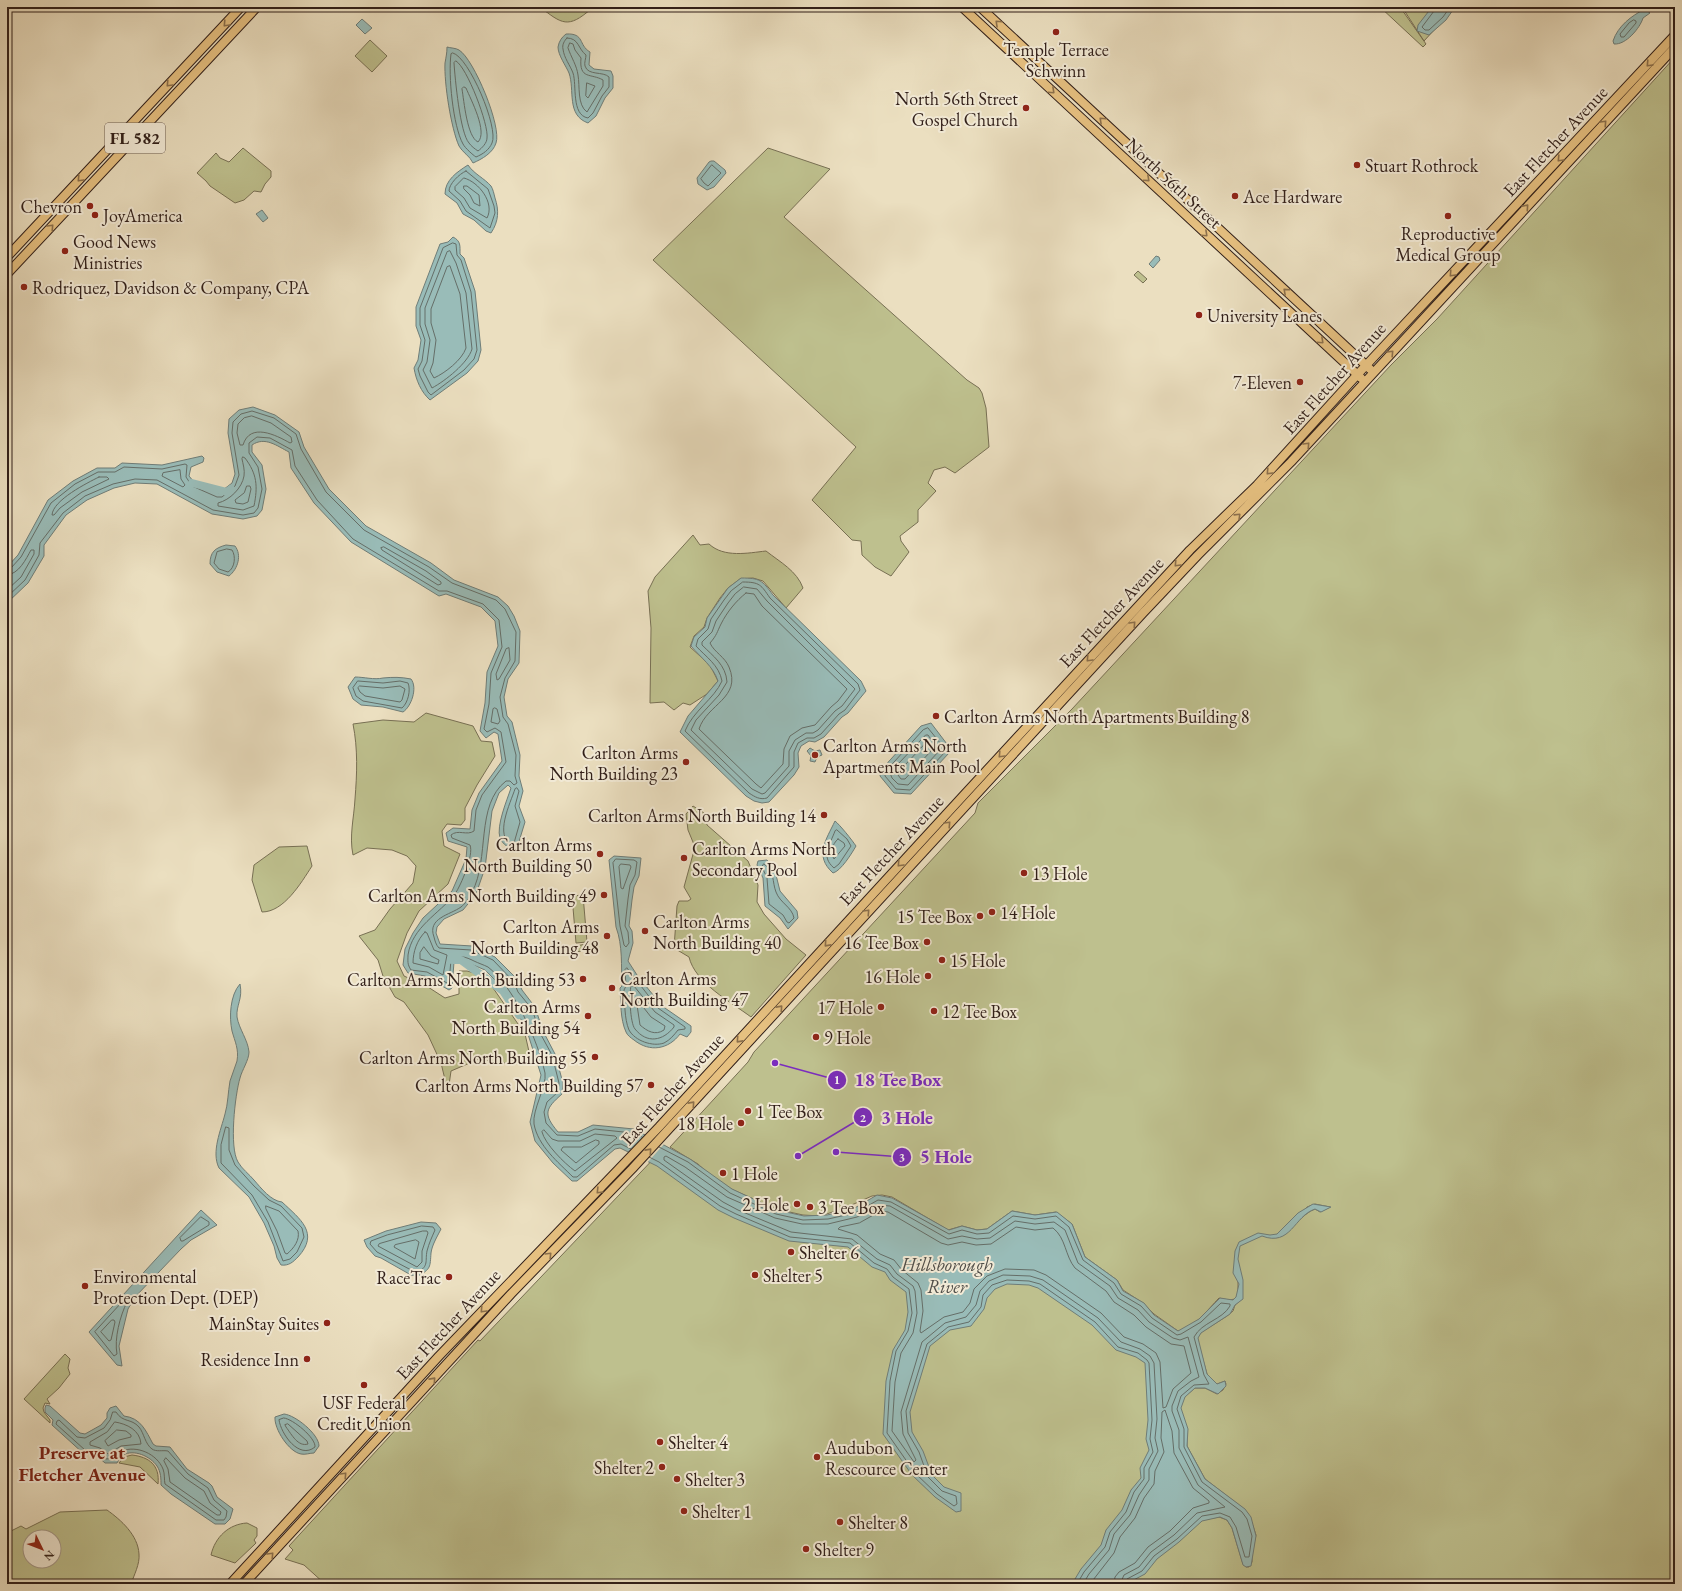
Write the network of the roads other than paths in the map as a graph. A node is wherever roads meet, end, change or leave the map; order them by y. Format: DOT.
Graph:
graph roads {
  1 [pos="241,7"];
  2 [pos="257,7"];
  3 [pos="962,7"];
  4 [pos="980,7"];
  5 [pos="215,35"];
  6 [pos="1675,35"];
  7 [pos="1675,47"];
  8 [pos="160,112"];
  9 [pos="1193,222"];
  10 [pos="1223,234"];
  11 [pos="1237,246"];
  12 [pos="1228,255"];
  13 [pos="7,257"];
  14 [pos="7,274"];
  15 [pos="1366,365"];
  16 [pos="1373,373"];
  17 [pos="1357,375"];
  18 [pos="1364,381"];
  19 [pos="663,1130"];
  20 [pos="629,1166"];
  21 [pos="230,1584"];
  22 [pos="244,1584"];
  1 -- 5 [label="main road, FL 582, one-way"];
  2 -- 8 [label="main road, FL 582"];
  3 -- 9 [label="main road, North 56th Street, one-way"];
  10 -- 4 [label="main road, North 56th Street, one-way"];
  5 -- 8 [label="main road"];
  5 -- 13 [label="main road, FL 582, one-way"];
  6 -- 15 [label="main road, East Fletcher Avenue, one-way"];
  16 -- 7 [label="main road, East Fletcher Avenue, one-way"];
  14 -- 8 [label="main road, FL 582, one-way"];
  9 -- 10 [label="main road"];
  9 -- 12 [label="main road, North 56th Street, one-way"];
  10 -- 11 [label="main road, North 56th Street"];
  11 -- 12 [label="main road"];
  15 -- 11 [label="main road, North 56th Street, one-way"];
  12 -- 17 [label="main road, North 56th Street, one-way"];
  15 -- 16 [label="main road, North 56th Street"];
  15 -- 17 [label="main road, East Fletcher Avenue"];
  16 -- 18 [label="main road, East Fletcher Avenue"];
  17 -- 18 [label="main road, North 56th Street"];
  17 -- 19 [label="main road, East Fletcher Avenue, one-way"];
  19 -- 18 [label="main road, East Fletcher Avenue, one-way"];
  19 -- 20 [label="main road, East Fletcher Avenue"];
  20 -- 21 [label="main road, East Fletcher Avenue, one-way"];
  22 -- 20 [label="main road, East Fletcher Avenue, one-way"];
}
